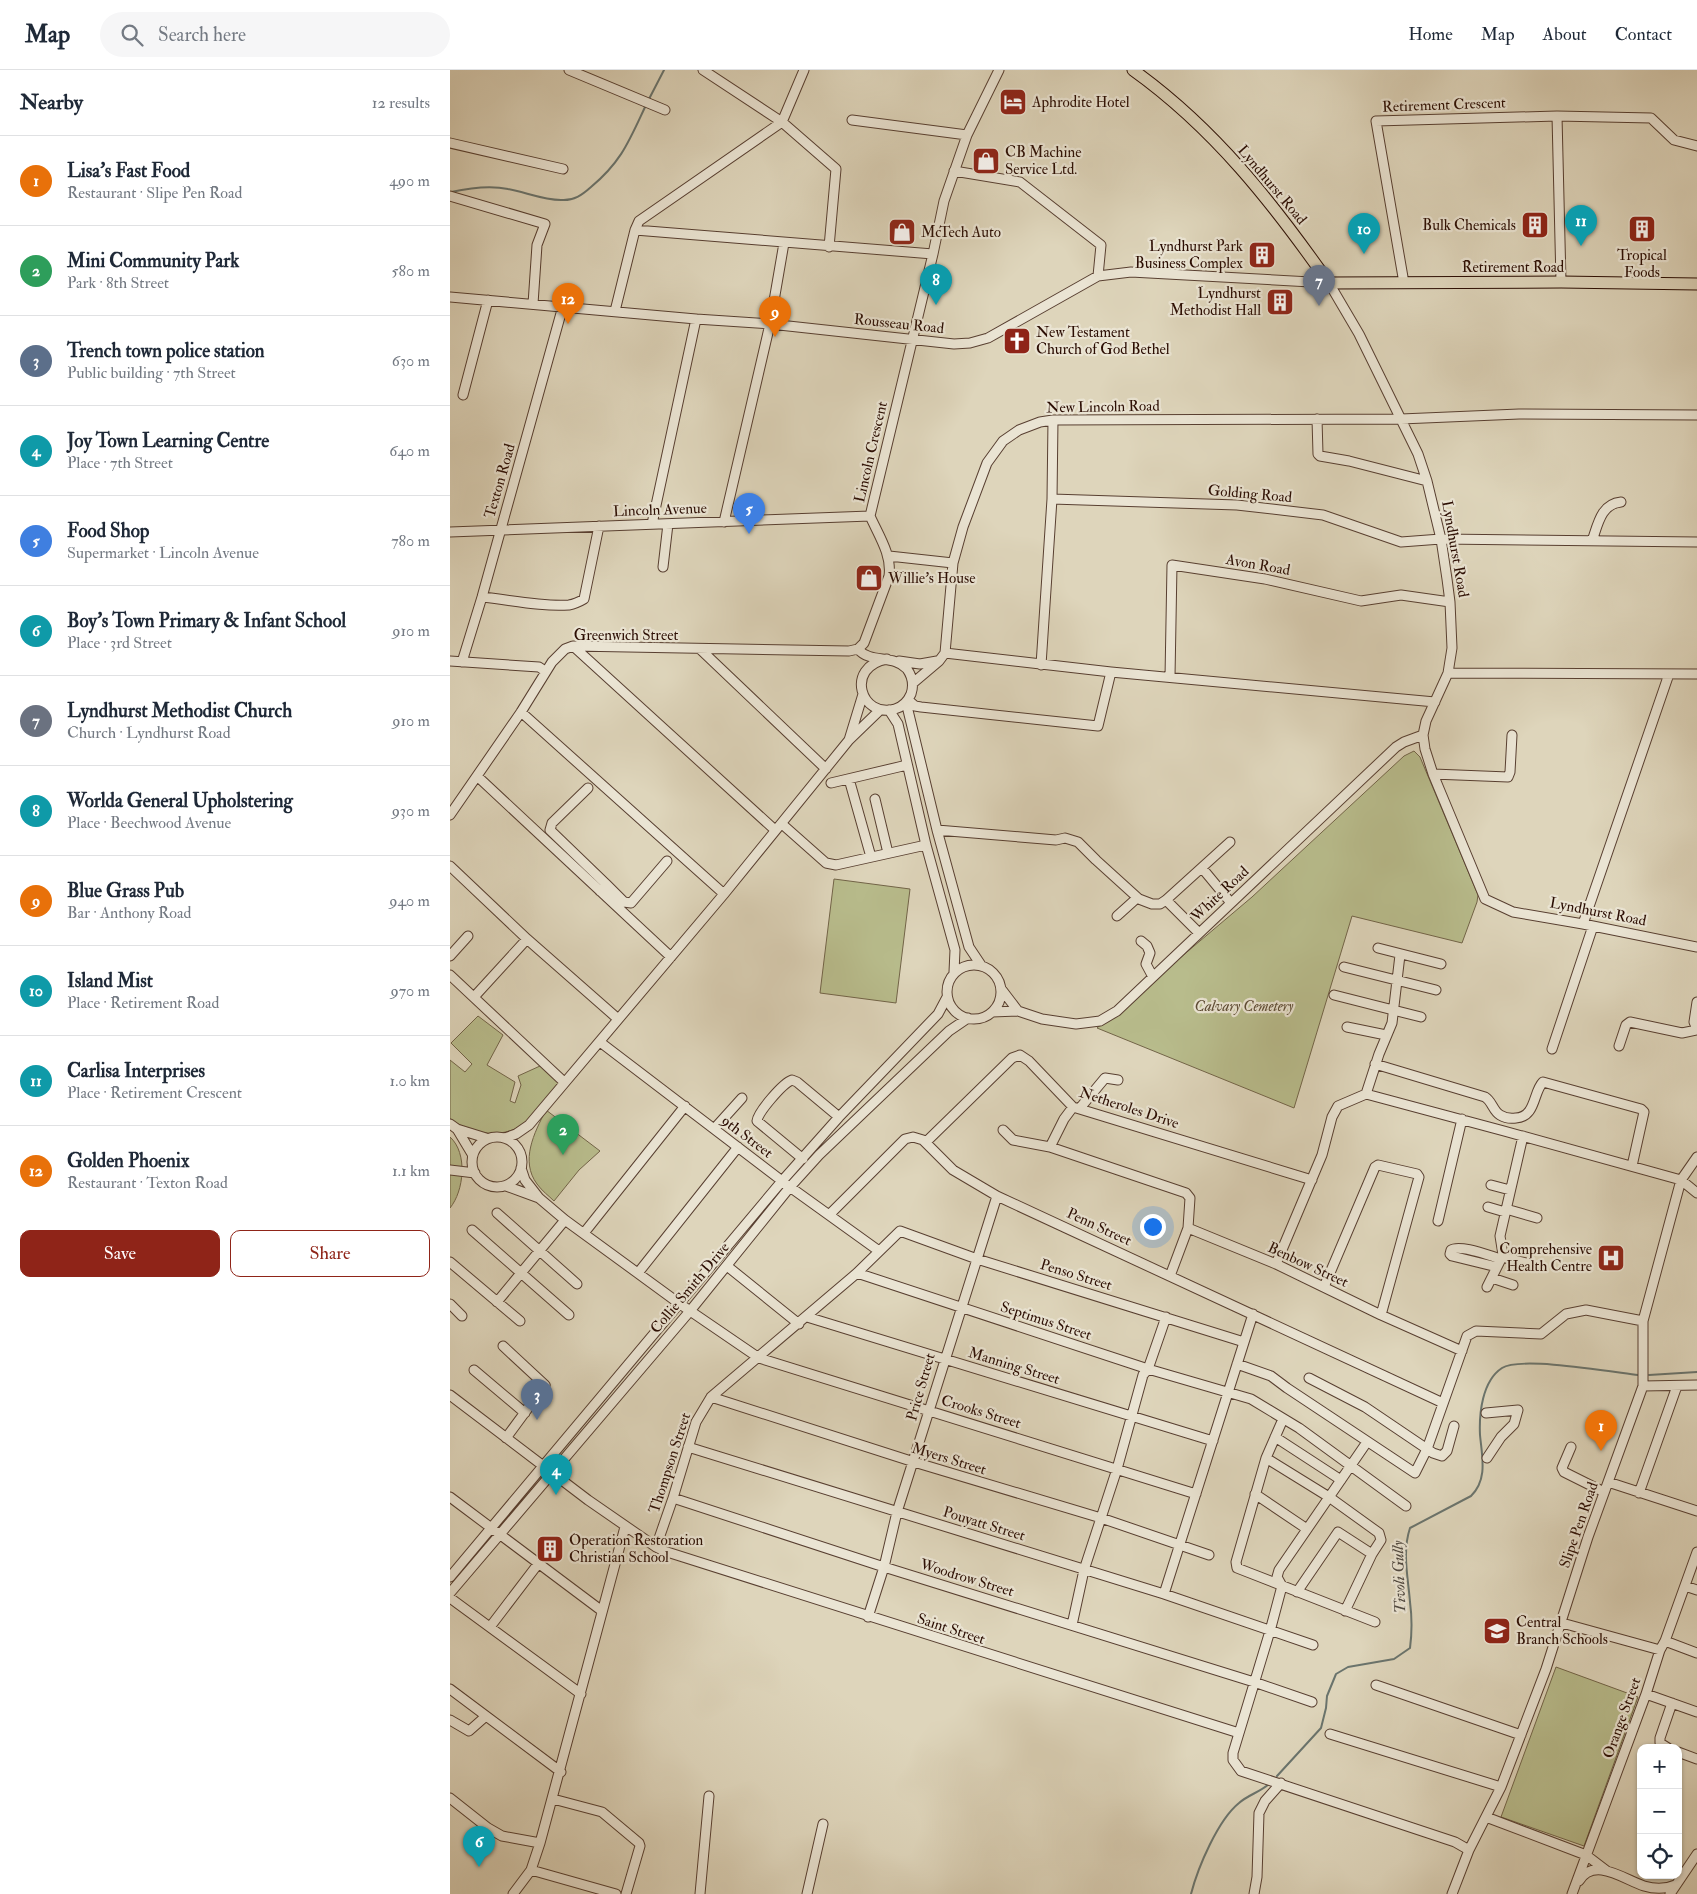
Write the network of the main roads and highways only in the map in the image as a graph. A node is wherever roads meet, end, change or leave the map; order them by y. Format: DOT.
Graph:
graph roads {
  1 [pos="1133,70"];
  2 [pos="1146,74"];
  3 [pos="1329,283"];
  4 [pos="1697,284"];
  1 -- 2 [label="main road, Lyndhurst Road"];
  2 -- 3 [label="main road, Lyndhurst Road"];
  3 -- 4 [label="main road, Retirement Road"];
}
